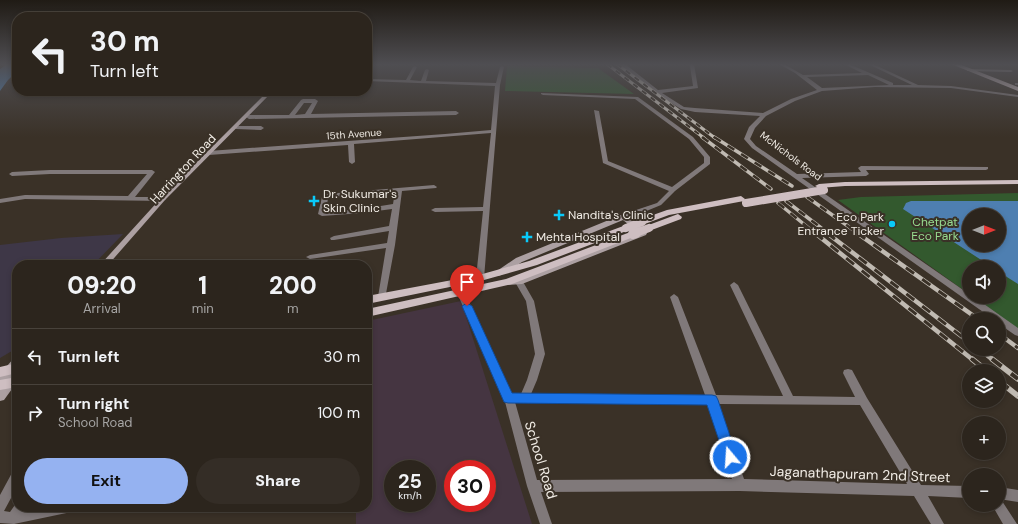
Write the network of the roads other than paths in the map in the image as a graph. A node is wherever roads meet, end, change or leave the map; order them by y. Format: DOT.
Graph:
graph roads {
  1 [pos="498,88"];
  2 [pos="653,88"];
  3 [pos="685,88"];
  4 [pos="842,88"];
  5 [pos="962,88"];
  6 [pos="821,90"];
  7 [pos="657,92"];
  8 [pos="543,94"];
  9 [pos="266,96"];
  10 [pos="270,96"];
  11 [pos="1018,96"];
  12 [pos="596,111"];
  13 [pos="456,113"];
  14 [pos="764,115"];
  15 [pos="292,116"];
  16 [pos="307,116"];
  17 [pos="249,117"];
  18 [pos="238,128"];
  19 [pos="261,128"];
  20 [pos="494,131"];
  21 [pos="351,143"];
  22 [pos="212,153"];
  23 [pos="352,162"];
  24 [pos="986,168"];
  25 [pos="12,174"];
  26 [pos="795,176"];
  27 [pos="1018,182"];
  28 [pos="1018,186"];
  29 [pos="434,187"];
  30 [pos="822,188"];
  31 [pos="399,189"];
  32 [pos="673,190"];
  33 [pos="129,199"];
  34 [pos="163,200"];
  35 [pos="0,201"];
  36 [pos="397,206"];
  37 [pos="486,209"];
  38 [pos="435,210"];
  39 [pos="628,226"];
  40 [pos="393,228"];
  41 [pos="334,238"];
  42 [pos="391,245"];
  43 [pos="310,256"];
  44 [pos="109,260"];
  45 [pos="115,260"];
  46 [pos="480,278"];
  47 [pos="508,282"];
  48 [pos="519,282"];
  49 [pos="734,285"];
  50 [pos="461,293"];
  51 [pos="674,296"];
  52 [pos="382,297"];
  53 [pos="372,299"];
  54 [pos="372,312"];
  55 [pos="989,312"];
  56 [pos="1006,324"];
  57 [pos="1018,332"];
  58 [pos="848,373"];
  59 [pos="10,375"];
  60 [pos="0,397"];
  61 [pos="508,398"];
  62 [pos="524,398"];
  63 [pos="712,400"];
  64 [pos="790,400"];
  65 [pos="863,401"];
  66 [pos="12,484"];
  67 [pos="740,485"];
  68 [pos="533,486"];
  69 [pos="918,491"];
  70 [pos="962,492"];
  71 [pos="1006,494"];
  72 [pos="1018,496"];
  73 [pos="0,506"];
  74 [pos="17,512"];
  75 [pos="1003,512"];
  76 [pos="0,517"];
  77 [pos="546,524"];
  78 [pos="938,524"];
  79 [pos="1011,524"];
  1 -- 20 [label="street"];
  2 -- 7 [label="street"];
  3 -- 7 [label="street"];
  4 -- 6 [label="street, McNichols Road"];
  5 -- 11 [label="street, McNichols Road"];
  6 -- 14 [label="street, McNichols Road"];
  7 -- 14 [label="street"];
  8 -- 32 [label="street"];
  9 -- 22 [label="street"];
  10 -- 17 [label="street, Harrington Road"];
  12 -- 32 [label="street"];
  13 -- 16 [label="street"];
  14 -- 26 [label="street, McNichols Road"];
  15 -- 16 [label="street"];
  15 -- 16 [label="street"];
  15 -- 17 [label="street"];
  17 -- 18 [label="street, Harrington Road"];
  18 -- 19 [label="street"];
  18 -- 22 [label="street, Harrington Road"];
  20 -- 21 [label="street, 15th Avenue"];
  20 -- 37 [label="street"];
  21 -- 22 [label="street, 15th Avenue"];
  21 -- 23 [label="street"];
  22 -- 34 [label="street"];
  22 -- 45 [label="street, Harrington Road"];
  24 -- 26 [label="street"];
  25 -- 33 [label="street"];
  26 -- 55 [label="street, McNichols Road"];
  27 -- 30 [label="main road"];
  28 -- 30 [label="main road"];
  29 -- 31 [label="street"];
  30 -- 39 [label="main road, bridge"];
  31 -- 36 [label="street"];
  31 -- 36 [label="street"];
  32 -- 39 [label="street"];
  33 -- 34 [label="street"];
  33 -- 35 [label="street"];
  34 -- 44 [label="street"];
  36 -- 40 [label="street"];
  37 -- 38 [label="street"];
  37 -- 46 [label="street"];
  39 -- 46 [label="main road"];
  39 -- 47 [label="main road"];
  39 -- 48 [label="street"];
  40 -- 41 [label="street"];
  40 -- 42 [label="street"];
  42 -- 43 [label="street"];
  42 -- 52 [label="street"];
  46 -- 52 [label="main road"];
  47 -- 48 [label="street"];
  47 -- 50 [label="main road"];
  48 -- 62 [label="street"];
  49 -- 64 [label="street"];
  50 -- 54 [label="main road"];
  50 -- 61 [label="street, School Road"];
  51 -- 63 [label="street"];
  52 -- 53 [label="main road"];
  56 -- 57 [label="street, McNichols Road"];
  58 -- 65 [label="street"];
  59 -- 60 [label="street"];
  61 -- 62 [label="street"];
  61 -- 68 [label="street, School Road"];
  62 -- 63 [label="street"];
  63 -- 64 [label="street"];
  63 -- 67 [label="street"];
  64 -- 65 [label="street"];
  65 -- 69 [label="street"];
  66 -- 73 [label="street"];
  67 -- 68 [label="street, Jaganathapuram 2nd Street"];
  67 -- 69 [label="street, Jaganathapuram 2nd Street"];
  68 -- 77 [label="street, School Road"];
  69 -- 70 [label="street, Jaganathapuram 2nd Street"];
  69 -- 78 [label="street"];
  71 -- 72 [label="street"];
  74 -- 76 [label="street"];
  75 -- 79 [label="street"];
}
